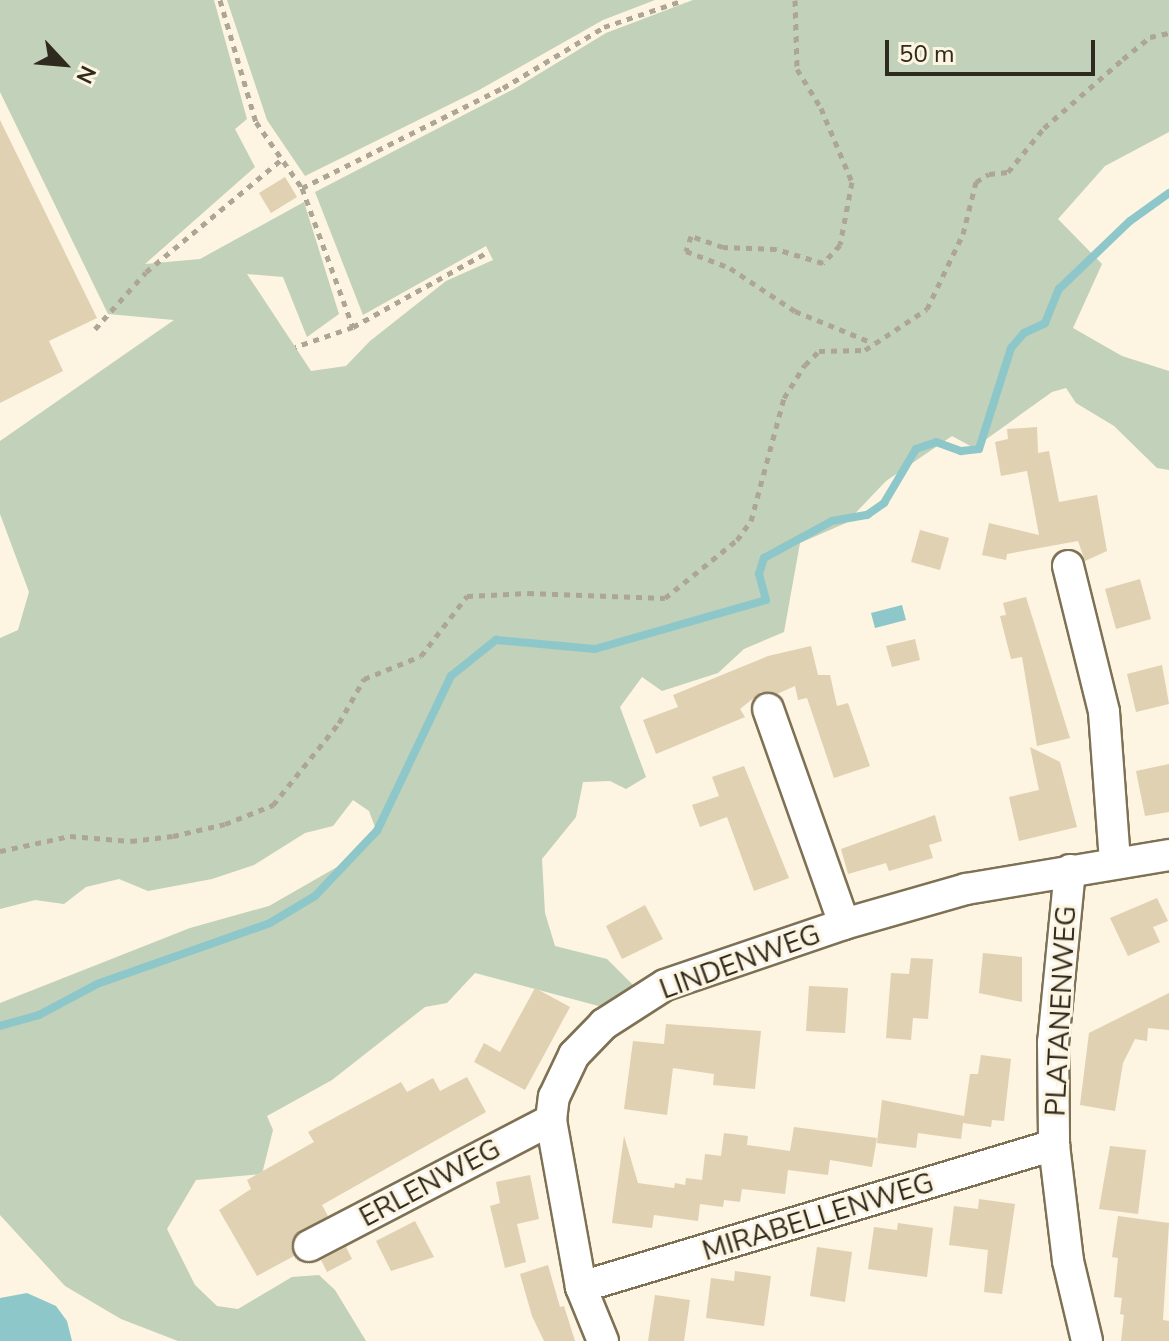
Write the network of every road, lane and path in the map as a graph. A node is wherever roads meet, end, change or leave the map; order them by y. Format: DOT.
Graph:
graph roads {
  1 [pos="220,0"];
  2 [pos="684,0"];
  3 [pos="795,0"];
  4 [pos="1169,33"];
  5 [pos="282,159"];
  6 [pos="302,188"];
  7 [pos="486,253"];
  8 [pos="353,327"];
  9 [pos="95,329"];
  10 [pos="873,343"];
  11 [pos="295,347"];
  12 [pos="1068,566"];
  13 [pos="768,709"];
  14 [pos="0,851"];
  15 [pos="1169,855"];
  16 [pos="1115,862"];
  17 [pos="1070,870"];
  18 [pos="844,924"];
  19 [pos="551,1120"];
  20 [pos="1054,1145"];
  21 [pos="309,1246"];
  22 [pos="581,1287"];
  23 [pos="603,1341"];
  24 [pos="1087,1341"];
  1 -- 5 [label="path"];
  2 -- 6 [label="path"];
  3 -- 10 [label="path"];
  4 -- 10 [label="path"];
  5 -- 6 [label="path"];
  5 -- 9 [label="path"];
  6 -- 8 [label="path"];
  7 -- 8 [label="path"];
  8 -- 11 [label="path"];
  10 -- 14 [label="path"];
  12 -- 16 [label="street"];
  13 -- 18 [label="street"];
  15 -- 16 [label="street, LINDENWEG"];
  16 -- 17 [label="street, LINDENWEG"];
  17 -- 18 [label="street, LINDENWEG"];
  17 -- 20 [label="street, PLATANENWEG"];
  18 -- 19 [label="street, LINDENWEG"];
  19 -- 21 [label="street, ERLENWEG"];
  19 -- 22 [label="street, LINDENWEG"];
  20 -- 22 [label="street, MIRABELLENWEG"];
  20 -- 24 [label="street, PLATANENWEG"];
  22 -- 23 [label="street, LINDENWEG"];
}
